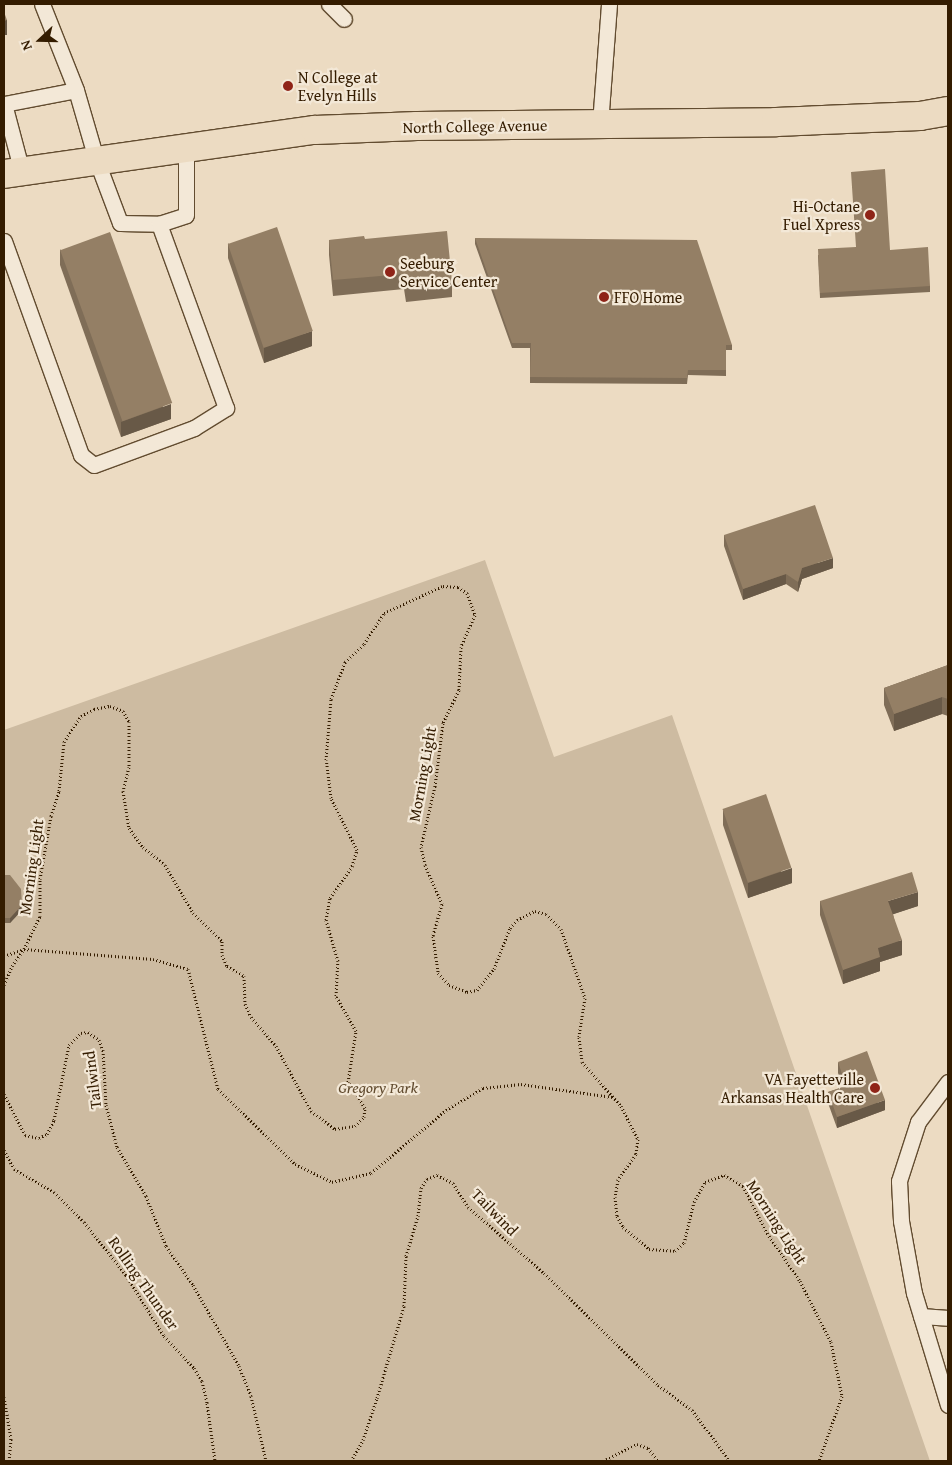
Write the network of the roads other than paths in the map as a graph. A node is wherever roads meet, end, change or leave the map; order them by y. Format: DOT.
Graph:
graph roads {
  1 [pos="42,4"];
  2 [pos="329,4"];
  3 [pos="609,4"];
  4 [pos="344,18"];
  5 [pos="76,90"];
  6 [pos="948,111"];
  7 [pos="600,124"];
  8 [pos="186,146"];
  9 [pos="96,159"];
  10 [pos="13,173"];
  11 [pos="159,224"];
  12 [pos="4,241"];
  13 [pos="948,1082"];
  14 [pos="921,1316"];
  15 [pos="948,1318"];
  16 [pos="943,1368"];
  17 [pos="948,1405"];
  1 -- 5 [label="lane"];
  2 -- 4 [label="lane"];
  3 -- 7 [label="lane"];
  5 -- 9 [label="lane"];
  5 -- 10 [label="lane"];
  6 -- 7 [label="main road, North College Avenue"];
  7 -- 8 [label="main road, North College Avenue"];
  8 -- 9 [label="main road, North College Avenue"];
  8 -- 11 [label="lane"];
  9 -- 10 [label="main road, North College Avenue"];
  9 -- 11 [label="lane"];
  11 -- 12 [label="lane"];
  13 -- 14 [label="lane"];
  14 -- 15 [label="lane"];
  14 -- 16 [label="lane"];
  16 -- 17 [label="lane"];
}
